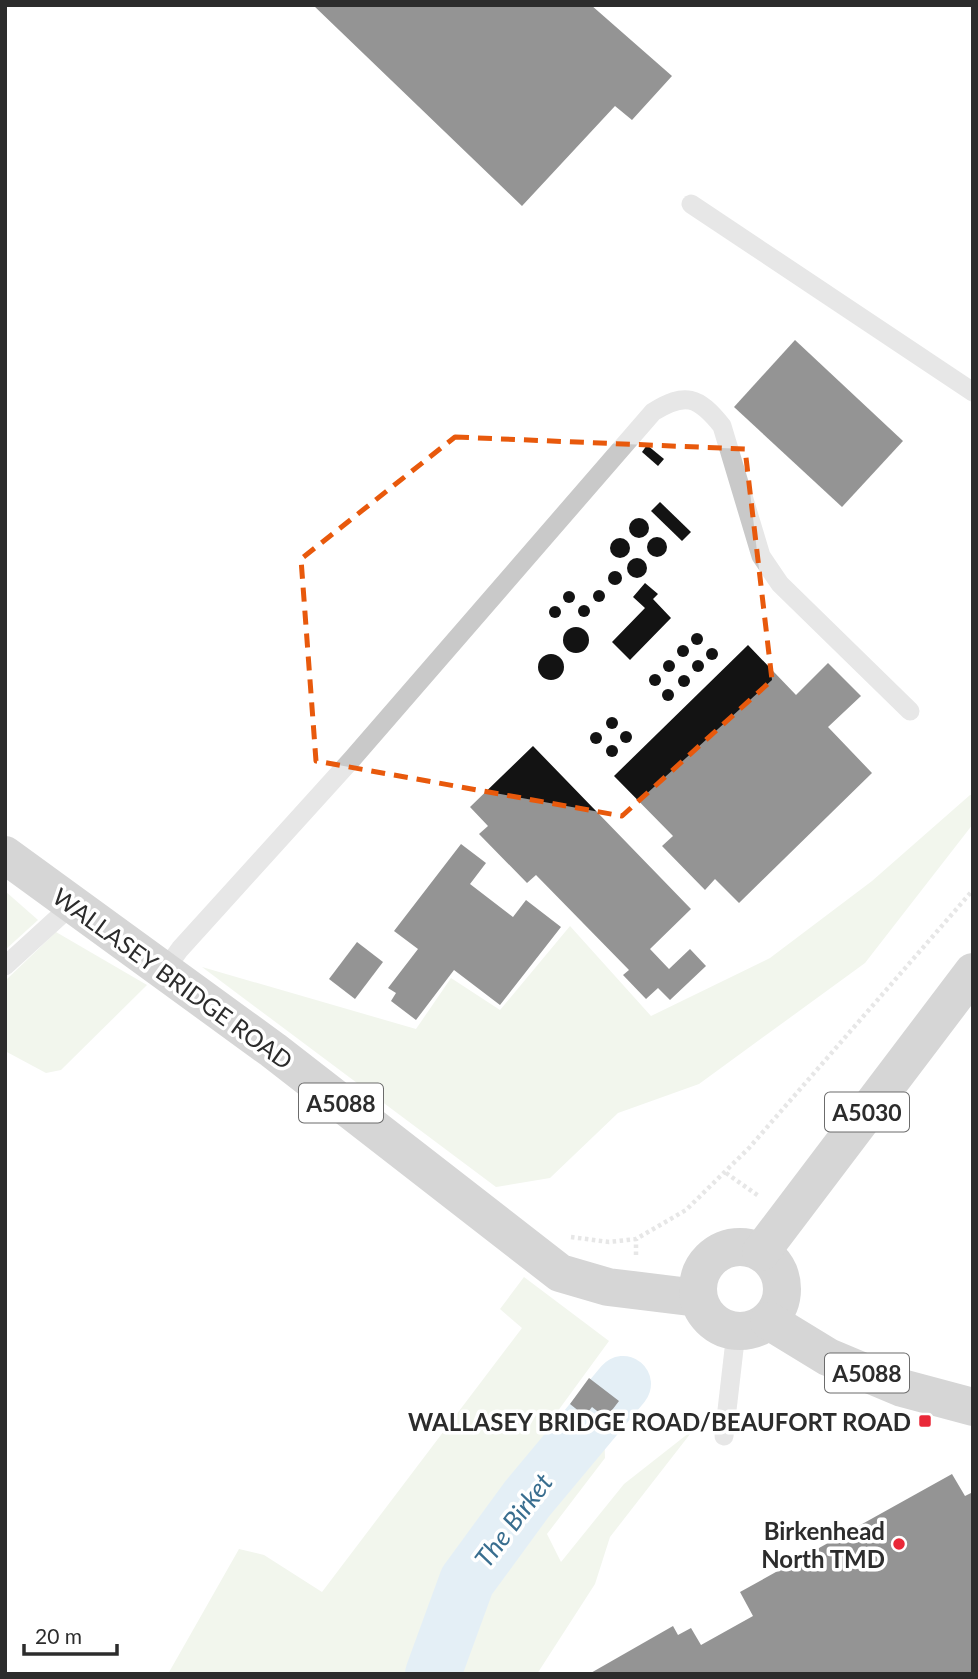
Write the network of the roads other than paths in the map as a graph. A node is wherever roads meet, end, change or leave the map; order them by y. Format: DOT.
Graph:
graph roads {
  1 [pos="691,204"];
  2 [pos="973,392"];
  3 [pos="909,710"];
  4 [pos="5,855"];
  5 [pos="73,904"];
  6 [pos="5,966"];
  7 [pos="164,971"];
  8 [pos="973,972"];
  9 [pos="761,1252"];
  10 [pos="698,1298"];
  11 [pos="752,1327"];
  12 [pos="973,1407"];
  13 [pos="724,1436"];
  1 -- 2 [label="lane"];
  3 -- 7 [label="lane"];
  4 -- 5 [label="main road, WALLASEY BRIDGE ROAD / A5088"];
  5 -- 6 [label="lane"];
  5 -- 7 [label="main road, WALLASEY BRIDGE ROAD / A5088"];
  7 -- 10 [label="main road, WALLASEY BRIDGE ROAD / A5088"];
  8 -- 9 [label="main road, A5030"];
  9 -- 10 [label="main road"];
  9 -- 11 [label="main road"];
  10 -- 11 [label="main road"];
  11 -- 12 [label="main road, A5088"];
  11 -- 13 [label="lane"];
}
